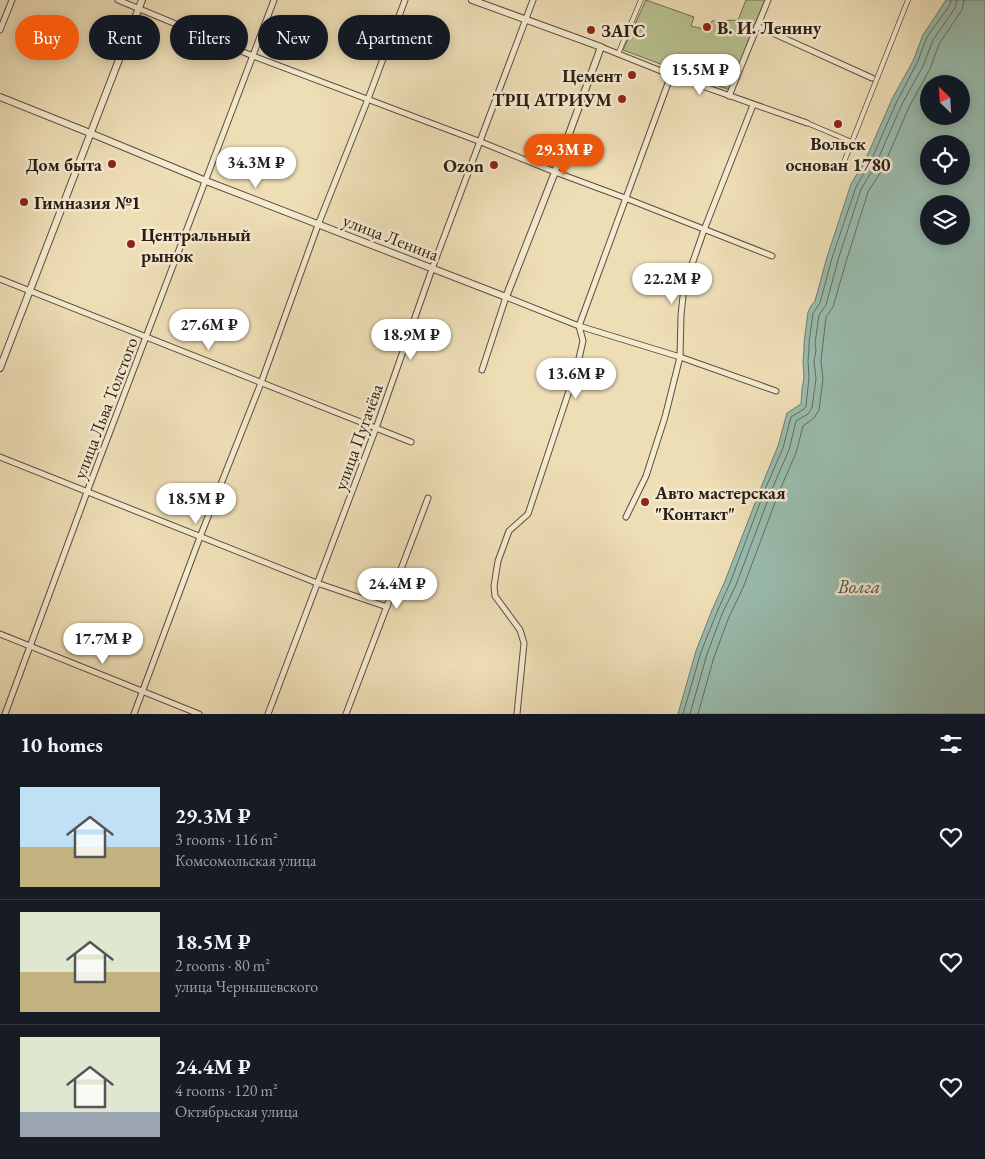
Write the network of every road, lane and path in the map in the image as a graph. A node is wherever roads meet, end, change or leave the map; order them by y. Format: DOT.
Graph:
graph roads {
  1 [pos="12,0"];
  2 [pos="118,0"];
  3 [pos="142,0"];
  4 [pos="274,0"];
  5 [pos="405,0"];
  6 [pos="472,0"];
  7 [pos="533,0"];
  8 [pos="641,0"];
  9 [pos="768,0"];
  10 [pos="908,0"];
  11 [pos="139,8"];
  12 [pos="526,19"];
  13 [pos="758,26"];
  14 [pos="0,30"];
  15 [pos="601,47"];
  16 [pos="618,54"];
  17 [pos="253,56"];
  18 [pos="671,75"];
  19 [pos="872,78"];
  20 [pos="729,96"];
  21 [pos="0,97"];
  22 [pos="368,99"];
  23 [pos="753,105"];
  24 [pos="807,123"];
  25 [pos="90,133"];
  26 [pos="480,142"];
  27 [pos="852,142"];
  28 [pos="842,167"];
  29 [pos="555,172"];
  30 [pos="206,180"];
  31 [pos="625,198"];
  32 [pos="318,225"];
  33 [pos="704,230"];
  34 [pos="772,256"];
  35 [pos="432,269"];
  36 [pos="0,279"];
  37 [pos="30,291"];
  38 [pos="506,297"];
  39 [pos="579,326"];
  40 [pos="147,337"];
  41 [pos="680,357"];
  42 [pos="0,368"];
  43 [pos="482,370"];
  44 [pos="261,382"];
  45 [pos="776,391"];
  46 [pos="376,428"];
  47 [pos="411,442"];
  48 [pos="0,457"];
  49 [pos="87,492"];
  50 [pos="428,498"];
  51 [pos="626,517"];
  52 [pos="200,537"];
  53 [pos="317,583"];
  54 [pos="387,607"];
  55 [pos="0,634"];
  56 [pos="29,646"];
  57 [pos="142,692"];
  58 [pos="5,714"];
  59 [pos="134,714"];
  60 [pos="199,714"];
  61 [pos="268,714"];
  62 [pos="346,714"];
  63 [pos="517,714"];
  1 -- 14 [label="street"];
  2 -- 11 [label="street"];
  3 -- 11 [label="street"];
  4 -- 17 [label="street, улица Льва Толстого"];
  5 -- 22 [label="street"];
  6 -- 12 [label="street"];
  7 -- 12 [label="street, улица Пугачёва"];
  8 -- 16 [label="street"];
  9 -- 13 [label="street"];
  10 -- 27 [label="street"];
  11 -- 17 [label="street"];
  11 -- 25 [label="street"];
  12 -- 15 [label="street"];
  12 -- 26 [label="street, улица Пугачёва"];
  13 -- 19 [label="street"];
  13 -- 20 [label="street"];
  15 -- 16 [label="street"];
  15 -- 29 [label="street"];
  16 -- 18 [label="street"];
  17 -- 22 [label="street"];
  17 -- 30 [label="street, улица Льва Толстого"];
  18 -- 20 [label="street"];
  18 -- 31 [label="street"];
  20 -- 23 [label="street"];
  21 -- 25 [label="street, улица Ленина"];
  22 -- 26 [label="street"];
  22 -- 32 [label="street"];
  23 -- 24 [label="street"];
  23 -- 33 [label="street"];
  24 -- 27 [label="street"];
  25 -- 30 [label="street, улица Ленина"];
  25 -- 37 [label="street"];
  26 -- 29 [label="street"];
  26 -- 35 [label="street, улица Пугачёва"];
  27 -- 28 [label="street"];
  29 -- 31 [label="street"];
  29 -- 38 [label="street"];
  30 -- 32 [label="street, улица Ленина"];
  30 -- 40 [label="street, улица Льва Толстого"];
  31 -- 33 [label="street"];
  31 -- 39 [label="street"];
  32 -- 35 [label="street, улица Ленина"];
  32 -- 44 [label="street"];
  33 -- 34 [label="street"];
  33 -- 41 [label="street"];
  35 -- 38 [label="street, улица Ленина"];
  35 -- 46 [label="street, улица Пугачёва"];
  36 -- 37 [label="street"];
  37 -- 40 [label="street"];
  37 -- 42 [label="street"];
  38 -- 39 [label="street, улица Ленина"];
  38 -- 43 [label="street"];
  39 -- 41 [label="street, улица Ленина"];
  39 -- 63 [label="street"];
  40 -- 44 [label="street"];
  40 -- 49 [label="street, улица Льва Толстого"];
  41 -- 45 [label="street, улица Ленина"];
  41 -- 51 [label="street"];
  44 -- 46 [label="street"];
  44 -- 52 [label="street"];
  46 -- 47 [label="street"];
  46 -- 53 [label="street, улица Пугачёва"];
  48 -- 49 [label="street"];
  49 -- 52 [label="street"];
  49 -- 56 [label="street, улица Льва Толстого"];
  50 -- 54 [label="street"];
  52 -- 53 [label="street"];
  52 -- 57 [label="street"];
  53 -- 54 [label="street"];
  53 -- 61 [label="street, улица Пугачёва"];
  54 -- 62 [label="street"];
  55 -- 56 [label="street"];
  56 -- 57 [label="street"];
  56 -- 58 [label="street, улица Льва Толстого"];
  57 -- 59 [label="street"];
  57 -- 60 [label="street"];
}
